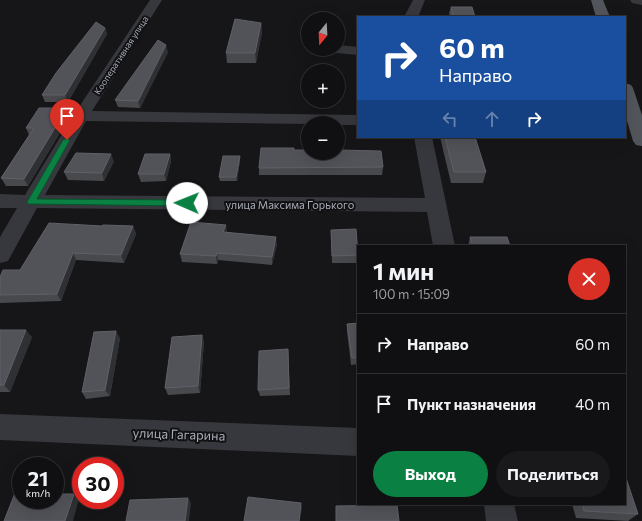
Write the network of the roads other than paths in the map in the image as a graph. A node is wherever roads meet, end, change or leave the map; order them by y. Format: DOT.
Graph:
graph roads {
  1 [pos="156,0"];
  2 [pos="419,0"];
  3 [pos="597,0"];
  4 [pos="636,0"];
  5 [pos="642,1"];
  6 [pos="411,16"];
  7 [pos="602,16"];
  8 [pos="345,50"];
  9 [pos="357,51"];
  10 [pos="626,91"];
  11 [pos="81,116"];
  12 [pos="357,120"];
  13 [pos="423,138"];
  14 [pos="642,141"];
  15 [pos="0,201"];
  16 [pos="31,202"];
  17 [pos="435,205"];
  18 [pos="444,245"];
  19 [pos="0,255"];
  20 [pos="2,431"];
  21 [pos="357,442"];
  22 [pos="499,505"];
  23 [pos="502,521"];
  1 -- 11 [label="street, Кооперативная улица"];
  2 -- 6 [label="street"];
  3 -- 7 [label="main road"];
  4 -- 5 [label="street"];
  8 -- 9 [label="street"];
  10 -- 14 [label="main road"];
  11 -- 12 [label="street"];
  11 -- 16 [label="street, Кооперативная улица"];
  13 -- 17 [label="street"];
  15 -- 16 [label="street, улица Максима Горького"];
  16 -- 17 [label="street, улица Максима Горького"];
  16 -- 19 [label="street, Кооперативная улица"];
  17 -- 18 [label="street"];
  20 -- 21 [label="street, улица Гагарина"];
  22 -- 23 [label="street"];
}
